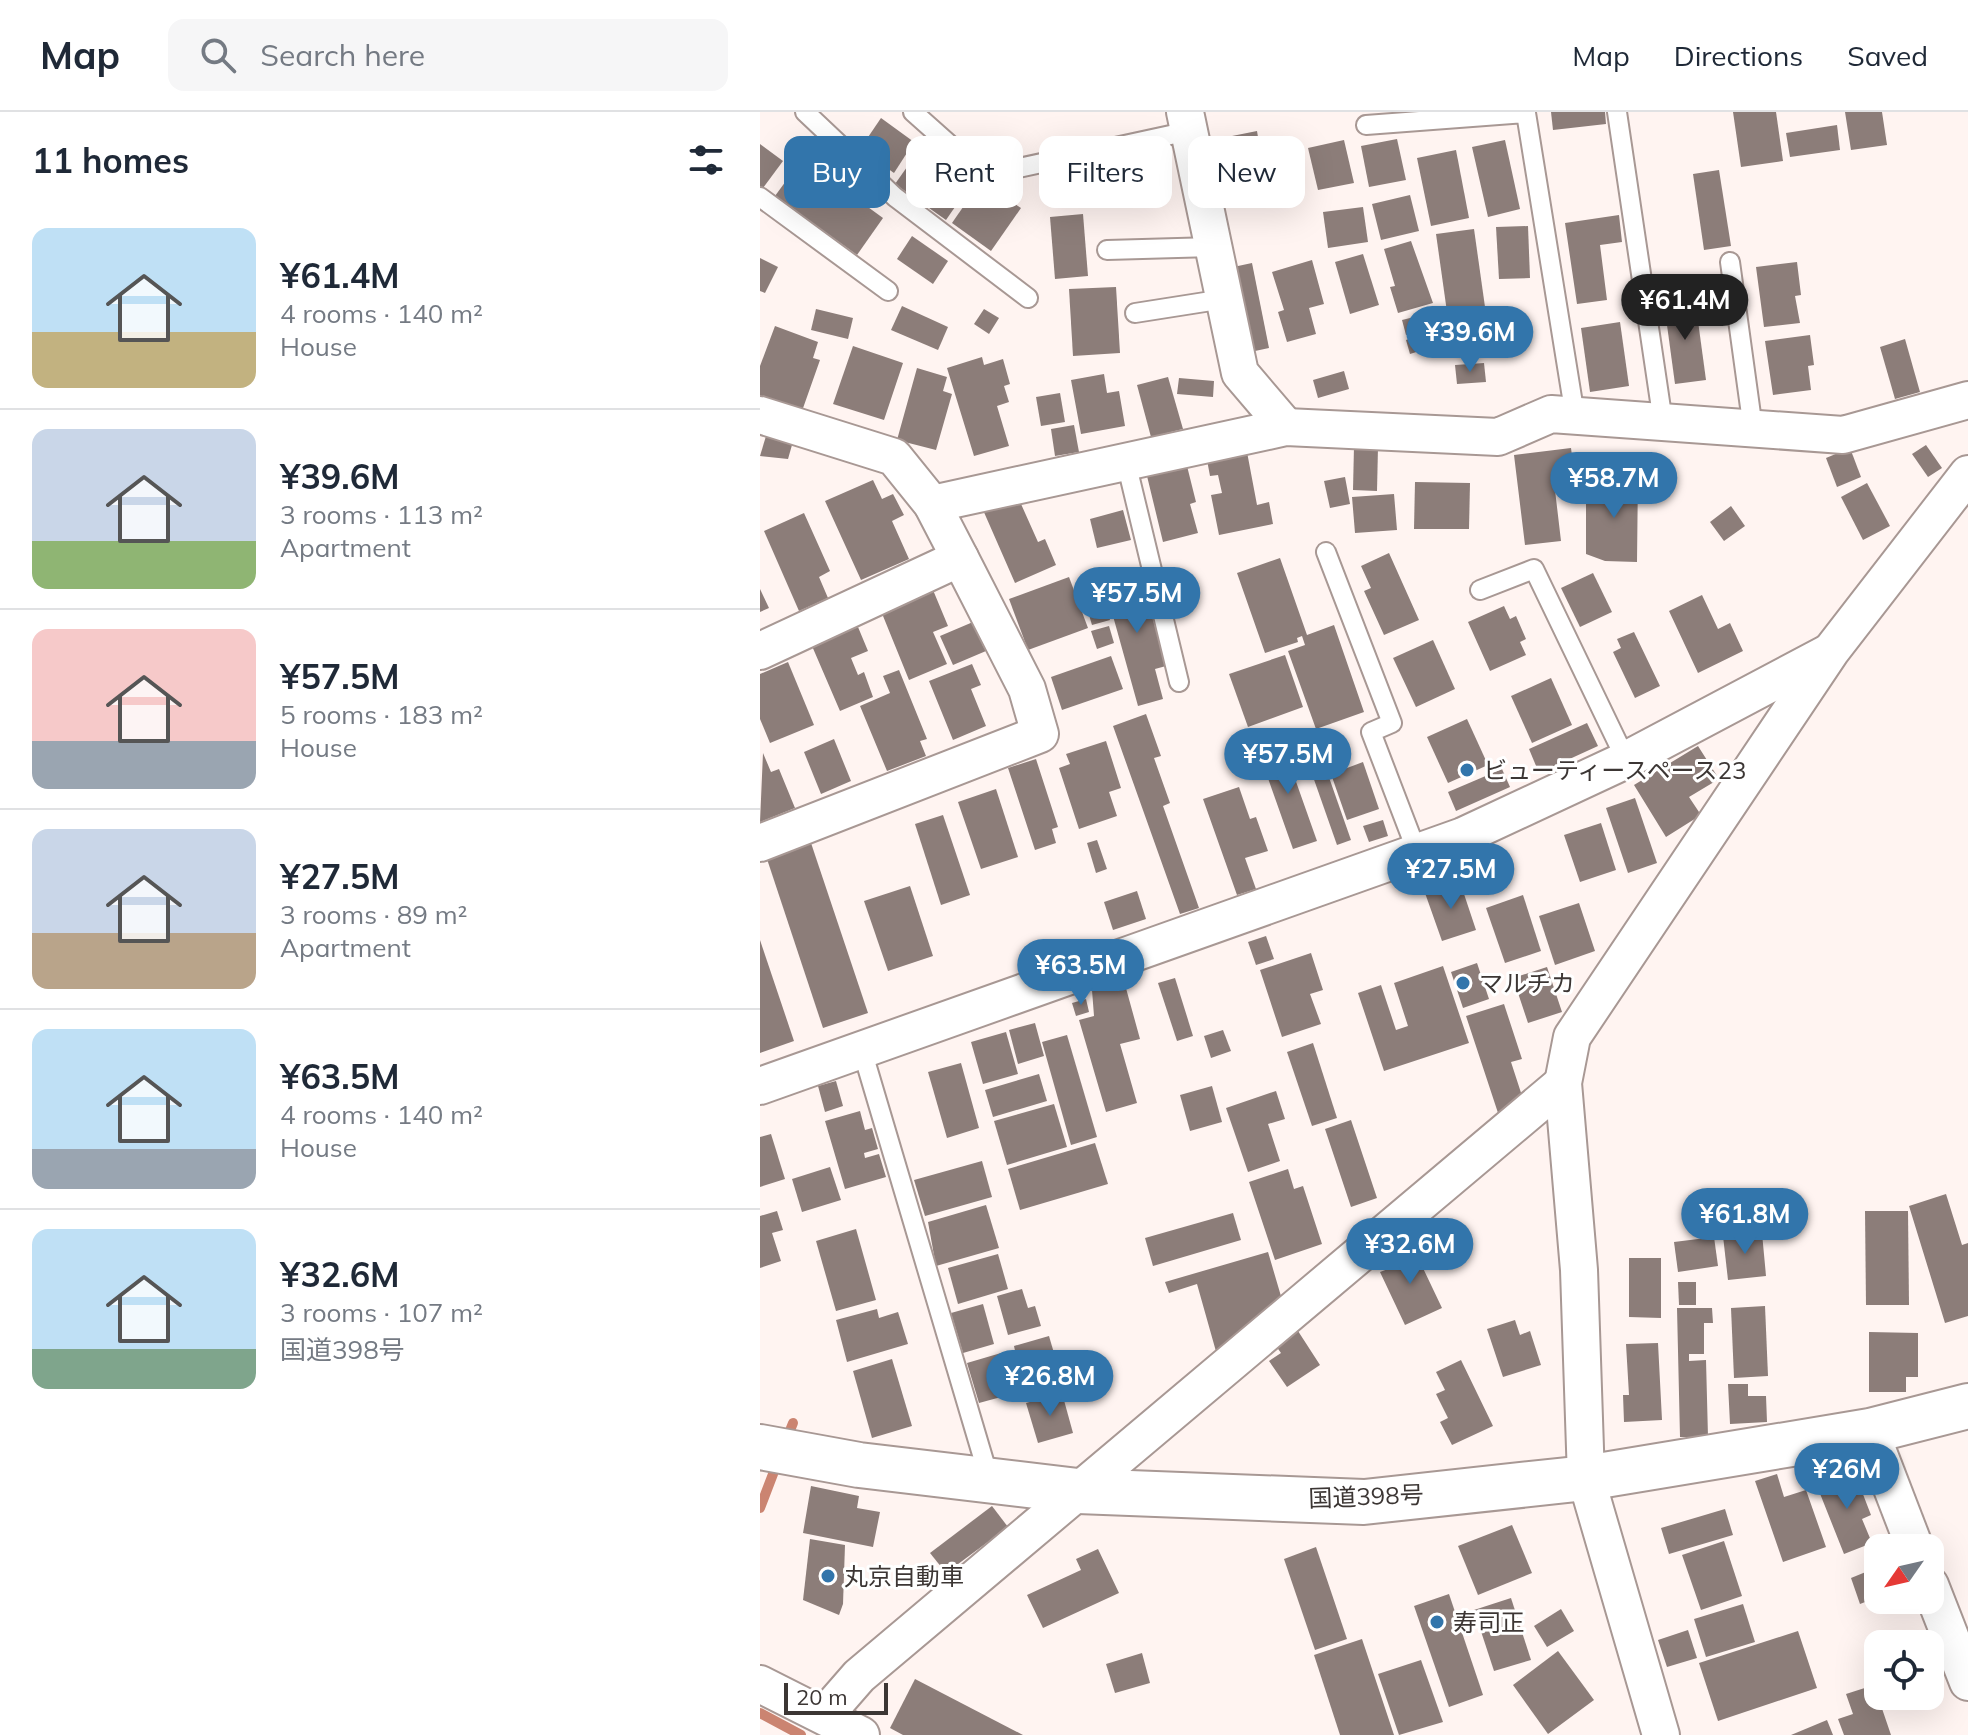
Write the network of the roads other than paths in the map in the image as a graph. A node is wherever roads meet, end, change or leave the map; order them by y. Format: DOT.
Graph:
graph roads {
  1 [pos="805,112"];
  2 [pos="913,112"];
  3 [pos="1617,112"];
  4 [pos="1187,122"];
  5 [pos="1366,125"];
  6 [pos="760,197"];
  7 [pos="1213,247"];
  8 [pos="1107,250"];
  9 [pos="1730,262"];
  10 [pos="888,291"];
  11 [pos="1028,298"];
  12 [pos="1224,299"];
  13 [pos="1135,313"];
  14 [pos="1968,400"];
  15 [pos="760,415"];
  16 [pos="1575,416"];
  17 [pos="1663,422"];
  18 [pos="1286,427"];
  19 [pos="1753,429"];
  20 [pos="1126,462"];
  21 [pos="1968,474"];
  22 [pos="932,504"];
  23 [pos="1326,552"];
  24 [pos="960,558"];
  25 [pos="1480,590"];
  26 [pos="760,651"];
  27 [pos="1831,651"];
  28 [pos="1179,682"];
  29 [pos="1626,760"];
  30 [pos="760,843"];
  31 [pos="1417,852"];
  32 [pos="862,1050"];
  33 [pos="1563,1083"];
  34 [pos="760,1086"];
  35 [pos="1968,1406"];
  36 [pos="1870,1431"];
  37 [pos="774,1450"];
  38 [pos="1586,1478"];
  39 [pos="990,1481"];
  40 [pos="1078,1491"];
  41 [pos="1910,1534"];
  42 [pos="1941,1614"];
  43 [pos="1968,1682"];
  44 [pos="760,1684"];
  45 [pos="825,1715"];
  46 [pos="861,1735"];
  47 [pos="1661,1735"];
  1 -- 11 [label="lane"];
  2 -- 4 [label="lane"];
  3 -- 17 [label="lane"];
  4 -- 7 [label="street"];
  5 -- 16 [label="lane"];
  6 -- 10 [label="lane"];
  7 -- 8 [label="lane"];
  7 -- 12 [label="street"];
  9 -- 19 [label="lane"];
  12 -- 13 [label="lane"];
  12 -- 18 [label="street"];
  14 -- 19 [label="street"];
  15 -- 22 [label="street"];
  16 -- 17 [label="street"];
  16 -- 18 [label="street"];
  17 -- 19 [label="street"];
  18 -- 20 [label="street"];
  20 -- 22 [label="street"];
  20 -- 28 [label="lane"];
  21 -- 27 [label="street"];
  22 -- 24 [label="street"];
  23 -- 31 [label="lane"];
  24 -- 26 [label="street"];
  24 -- 30 [label="street"];
  25 -- 29 [label="lane"];
  27 -- 29 [label="street"];
  27 -- 33 [label="street"];
  29 -- 31 [label="street"];
  31 -- 32 [label="street"];
  32 -- 34 [label="street"];
  32 -- 39 [label="lane"];
  33 -- 38 [label="street"];
  33 -- 40 [label="street"];
  35 -- 36 [label="highway, 国道398号"];
  36 -- 38 [label="highway, 国道398号"];
  36 -- 41 [label="street"];
  37 -- 39 [label="highway, 国道398号"];
  38 -- 40 [label="highway, 国道398号"];
  38 -- 47 [label="street"];
  39 -- 40 [label="highway, 国道398号"];
  40 -- 45 [label="street"];
  42 -- 43 [label="street"];
  44 -- 45 [label="street"];
  45 -- 46 [label="street"];
}
